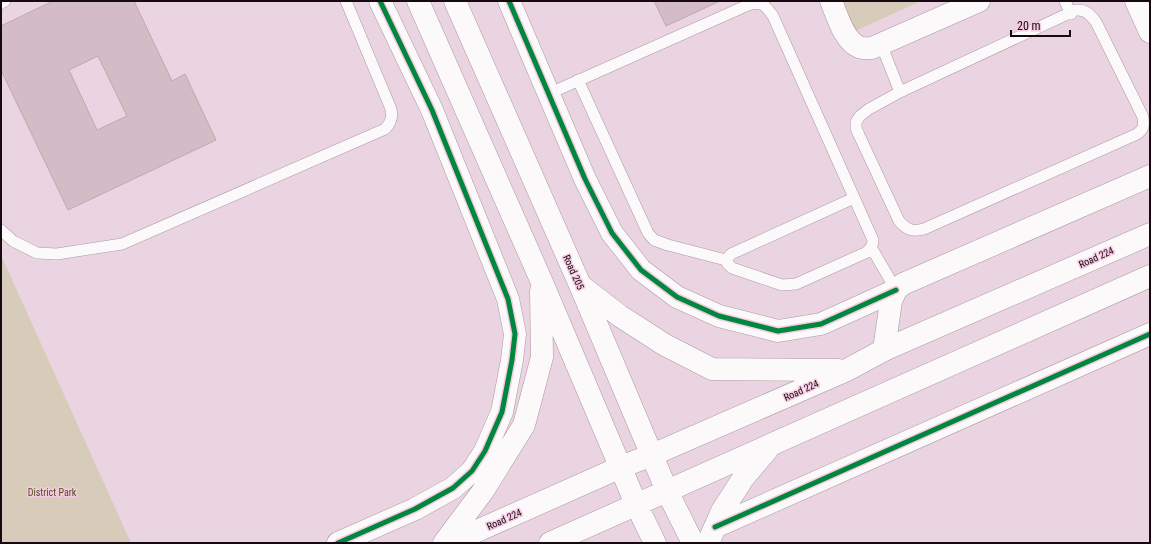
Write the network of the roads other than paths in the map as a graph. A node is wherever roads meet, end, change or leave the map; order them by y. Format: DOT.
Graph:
graph roads {
  1 [pos="5,1"];
  2 [pos="346,1"];
  3 [pos="380,1"];
  4 [pos="418,1"];
  5 [pos="455,1"];
  6 [pos="509,1"];
  7 [pos="831,1"];
  8 [pos="979,1"];
  9 [pos="1065,1"];
  10 [pos="1136,1"];
  11 [pos="1,3"];
  12 [pos="1071,14"];
  13 [pos="1150,30"];
  14 [pos="881,44"];
  15 [pos="578,80"];
  16 [pos="900,92"];
  17 [pos="548,94"];
  18 [pos="1150,176"];
  19 [pos="854,198"];
  20 [pos="1,230"];
  21 [pos="1150,234"];
  22 [pos="871,247"];
  23 [pos="726,260"];
  24 [pos="1150,276"];
  25 [pos="541,280"];
  26 [pos="580,285"];
  27 [pos="896,290"];
  28 [pos="1150,334"];
  29 [pos="884,350"];
  30 [pos="845,371"];
  31 [pos="771,444"];
  32 [pos="652,455"];
  33 [pos="621,467"];
  34 [pos="667,491"];
  35 [pos="636,504"];
  36 [pos="712,535"];
  37 [pos="338,543"];
  38 [pos="444,543"];
  39 [pos="450,543"];
  40 [pos="550,543"];
  41 [pos="655,543"];
  42 [pos="693,543"];
  1 -- 11 [label="lane"];
  2 -- 20 [label="lane"];
  3 -- 37 [label="main road"];
  4 -- 25 [label="main road"];
  5 -- 26 [label="main road, Road 205"];
  6 -- 17 [label="main road"];
  7 -- 14 [label="main road"];
  8 -- 14 [label="main road"];
  9 -- 12 [label="lane"];
  10 -- 13 [label="main road"];
  12 -- 16 [label="lane"];
  12 -- 16 [label="lane"];
  14 -- 16 [label="lane"];
  15 -- 17 [label="lane"];
  15 -- 19 [label="lane"];
  15 -- 23 [label="lane"];
  17 -- 27 [label="main road"];
  18 -- 27 [label="main road"];
  19 -- 22 [label="lane"];
  19 -- 23 [label="lane"];
  21 -- 29 [label="main road, Road 224"];
  22 -- 23 [label="lane"];
  22 -- 27 [label="lane"];
  24 -- 31 [label="main road"];
  25 -- 33 [label="main road"];
  25 -- 38 [label="main road"];
  26 -- 30 [label="main road"];
  26 -- 32 [label="main road, Road 205"];
  27 -- 29 [label="main road"];
  28 -- 36 [label="main road"];
  29 -- 30 [label="main road, Road 224"];
  30 -- 32 [label="main road, Road 224"];
  31 -- 34 [label="main road"];
  31 -- 36 [label="main road"];
  32 -- 33 [label="main road, Road 224"];
  32 -- 34 [label="main road, Road 205"];
  33 -- 35 [label="main road"];
  33 -- 39 [label="main road, Road 224"];
  34 -- 35 [label="main road"];
  34 -- 42 [label="main road, Road 205"];
  35 -- 40 [label="main road"];
  35 -- 41 [label="main road"];
}
